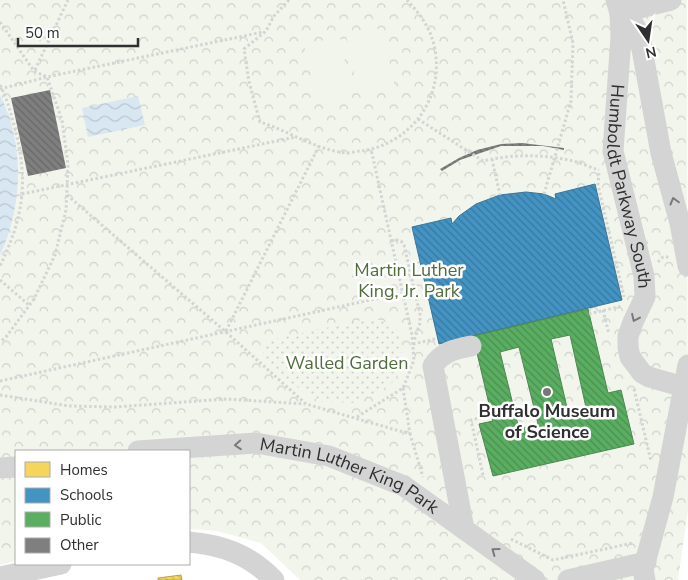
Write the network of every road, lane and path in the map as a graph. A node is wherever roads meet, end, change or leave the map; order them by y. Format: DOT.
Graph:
graph roads {
  1 [pos="68,0"];
  2 [pos="289,0"];
  3 [pos="407,0"];
  4 [pos="563,0"];
  5 [pos="671,0"];
  6 [pos="284,1"];
  7 [pos="618,7"];
  8 [pos="0,22"];
  9 [pos="266,31"];
  10 [pos="34,71"];
  11 [pos="47,77"];
  12 [pos="1,87"];
  13 [pos="650,91"];
  14 [pos="618,94"];
  15 [pos="418,119"];
  16 [pos="296,137"];
  17 [pos="319,146"];
  18 [pos="371,149"];
  19 [pos="554,157"];
  20 [pos="492,159"];
  21 [pos="607,166"];
  22 [pos="68,184"];
  23 [pos="22,194"];
  24 [pos="544,194"];
  25 [pos="67,195"];
  26 [pos="500,195"];
  27 [pos="391,241"];
  28 [pos="688,264"];
  29 [pos="0,266"];
  30 [pos="644,276"];
  31 [pos="0,280"];
  32 [pos="402,293"];
  33 [pos="29,305"];
  34 [pos="589,314"];
  35 [pos="226,332"];
  36 [pos="438,338"];
  37 [pos="0,342"];
  38 [pos="413,344"];
  39 [pos="471,346"];
  40 [pos="688,365"];
  41 [pos="0,381"];
  42 [pos="684,387"];
  43 [pos="403,388"];
  44 [pos="0,395"];
  45 [pos="306,404"];
  46 [pos="492,415"];
  47 [pos="356,418"];
  48 [pos="410,434"];
  49 [pos="155,450"];
  50 [pos="15,467"];
  51 [pos="0,468"];
  52 [pos="483,474"];
  53 [pos="432,506"];
  54 [pos="464,529"];
  55 [pos="507,536"];
  56 [pos="640,539"];
  57 [pos="190,542"];
  58 [pos="557,559"];
  59 [pos="57,565"];
  60 [pos="645,571"];
  61 [pos="563,572"];
  62 [pos="0,578"];
  63 [pos="274,580"];
  64 [pos="534,580"];
  1 -- 10 [label="path"];
  2 -- 6 [label="path"];
  3 -- 15 [label="path"];
  4 -- 19 [label="path"];
  5 -- 7 [label="street"];
  6 -- 9 [label="path"];
  7 -- 13 [label="street, Humboldt Parkway South"];
  7 -- 14 [label="street, Humboldt Parkway South"];
  8 -- 10 [label="path"];
  9 -- 11 [label="path"];
  9 -- 16 [label="path"];
  10 -- 11 [label="path"];
  11 -- 12 [label="path"];
  11 -- 22 [label="path"];
  12 -- 23 [label="path"];
  13 -- 14 [label="street"];
  28 -- 13 [label="street, Humboldt Parkway South, one-way"];
  14 -- 21 [label="street, Humboldt Parkway South"];
  15 -- 18 [label="path"];
  15 -- 20 [label="path"];
  16 -- 17 [label="path"];
  16 -- 22 [label="path"];
  17 -- 18 [label="path"];
  17 -- 35 [label="path"];
  18 -- 27 [label="path"];
  19 -- 20 [label="path"];
  19 -- 21 [label="path"];
  19 -- 24 [label="path"];
  20 -- 26 [label="path"];
  21 -- 30 [label="street, Humboldt Parkway South"];
  21 -- 34 [label="path"];
  22 -- 23 [label="path"];
  22 -- 25 [label="path"];
  23 -- 29 [label="path"];
  25 -- 33 [label="path"];
  25 -- 35 [label="path"];
  27 -- 32 [label="path"];
  27 -- 38 [label="path"];
  28 -- 30 [label="path"];
  30 -- 42 [label="street, Humboldt Parkway South, one-way"];
  31 -- 33 [label="path"];
  32 -- 35 [label="path"];
  32 -- 38 [label="path"];
  33 -- 37 [label="path"];
  35 -- 41 [label="path"];
  35 -- 45 [label="path"];
  36 -- 38 [label="path"];
  38 -- 43 [label="path"];
  39 -- 54 [label="street"];
  40 -- 42 [label="street"];
  42 -- 60 [label="street"];
  43 -- 47 [label="path"];
  43 -- 48 [label="path"];
  44 -- 45 [label="path"];
  45 -- 47 [label="path"];
  46 -- 52 [label="path"];
  47 -- 48 [label="path"];
  48 -- 53 [label="path"];
  53 -- 49 [label="street, Martin Luther King Park, one-way"];
  50 -- 51 [label="street"];
  53 -- 54 [label="street, Martin Luther King Park"];
  64 -- 54 [label="street, Martin Luther King Park, one-way"];
  55 -- 58 [label="path"];
  56 -- 58 [label="path"];
  57 -- 63 [label="street"];
  58 -- 61 [label="path"];
  59 -- 62 [label="street"];
  60 -- 61 [label="street"];
}
